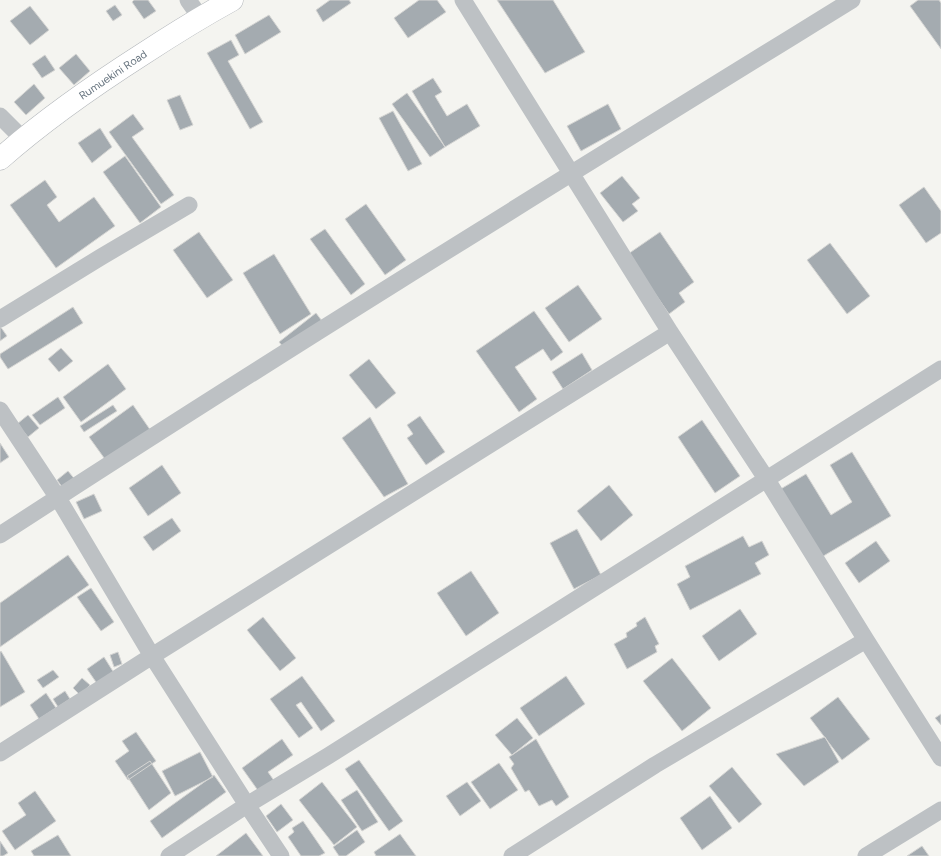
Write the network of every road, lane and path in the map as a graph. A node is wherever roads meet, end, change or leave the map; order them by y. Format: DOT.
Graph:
graph roads {
  1 [pos="188,0"];
  2 [pos="232,0"];
  3 [pos="463,0"];
  4 [pos="852,0"];
  5 [pos="200,17"];
  6 [pos="0,116"];
  7 [pos="23,139"];
  8 [pos="0,159"];
  9 [pos="571,174"];
  10 [pos="190,205"];
  11 [pos="0,319"];
  12 [pos="670,332"];
  13 [pos="941,369"];
  14 [pos="0,410"];
  15 [pos="767,480"];
  16 [pos="58,498"];
  17 [pos="0,535"];
  18 [pos="866,640"];
  19 [pos="152,656"];
  20 [pos="0,753"];
  21 [pos="941,758"];
  22 [pos="247,805"];
  23 [pos="941,810"];
  24 [pos="168,856"];
  25 [pos="281,856"];
  26 [pos="512,856"];
  27 [pos="866,856"];
  1 -- 5 [label="street"];
  2 -- 5 [label="street, Rumuekini Road"];
  3 -- 9 [label="street"];
  4 -- 9 [label="street"];
  5 -- 7 [label="street, Rumuekini Road"];
  6 -- 7 [label="street"];
  7 -- 8 [label="street, Rumuekini Road"];
  9 -- 12 [label="street"];
  9 -- 16 [label="street"];
  10 -- 11 [label="street"];
  12 -- 15 [label="street"];
  12 -- 19 [label="street"];
  13 -- 15 [label="street"];
  14 -- 16 [label="street"];
  15 -- 18 [label="street"];
  15 -- 22 [label="street"];
  16 -- 17 [label="street"];
  16 -- 19 [label="street"];
  18 -- 21 [label="street"];
  18 -- 26 [label="street"];
  19 -- 20 [label="street"];
  19 -- 22 [label="street"];
  22 -- 24 [label="street"];
  22 -- 25 [label="street"];
  23 -- 27 [label="street"];
}
